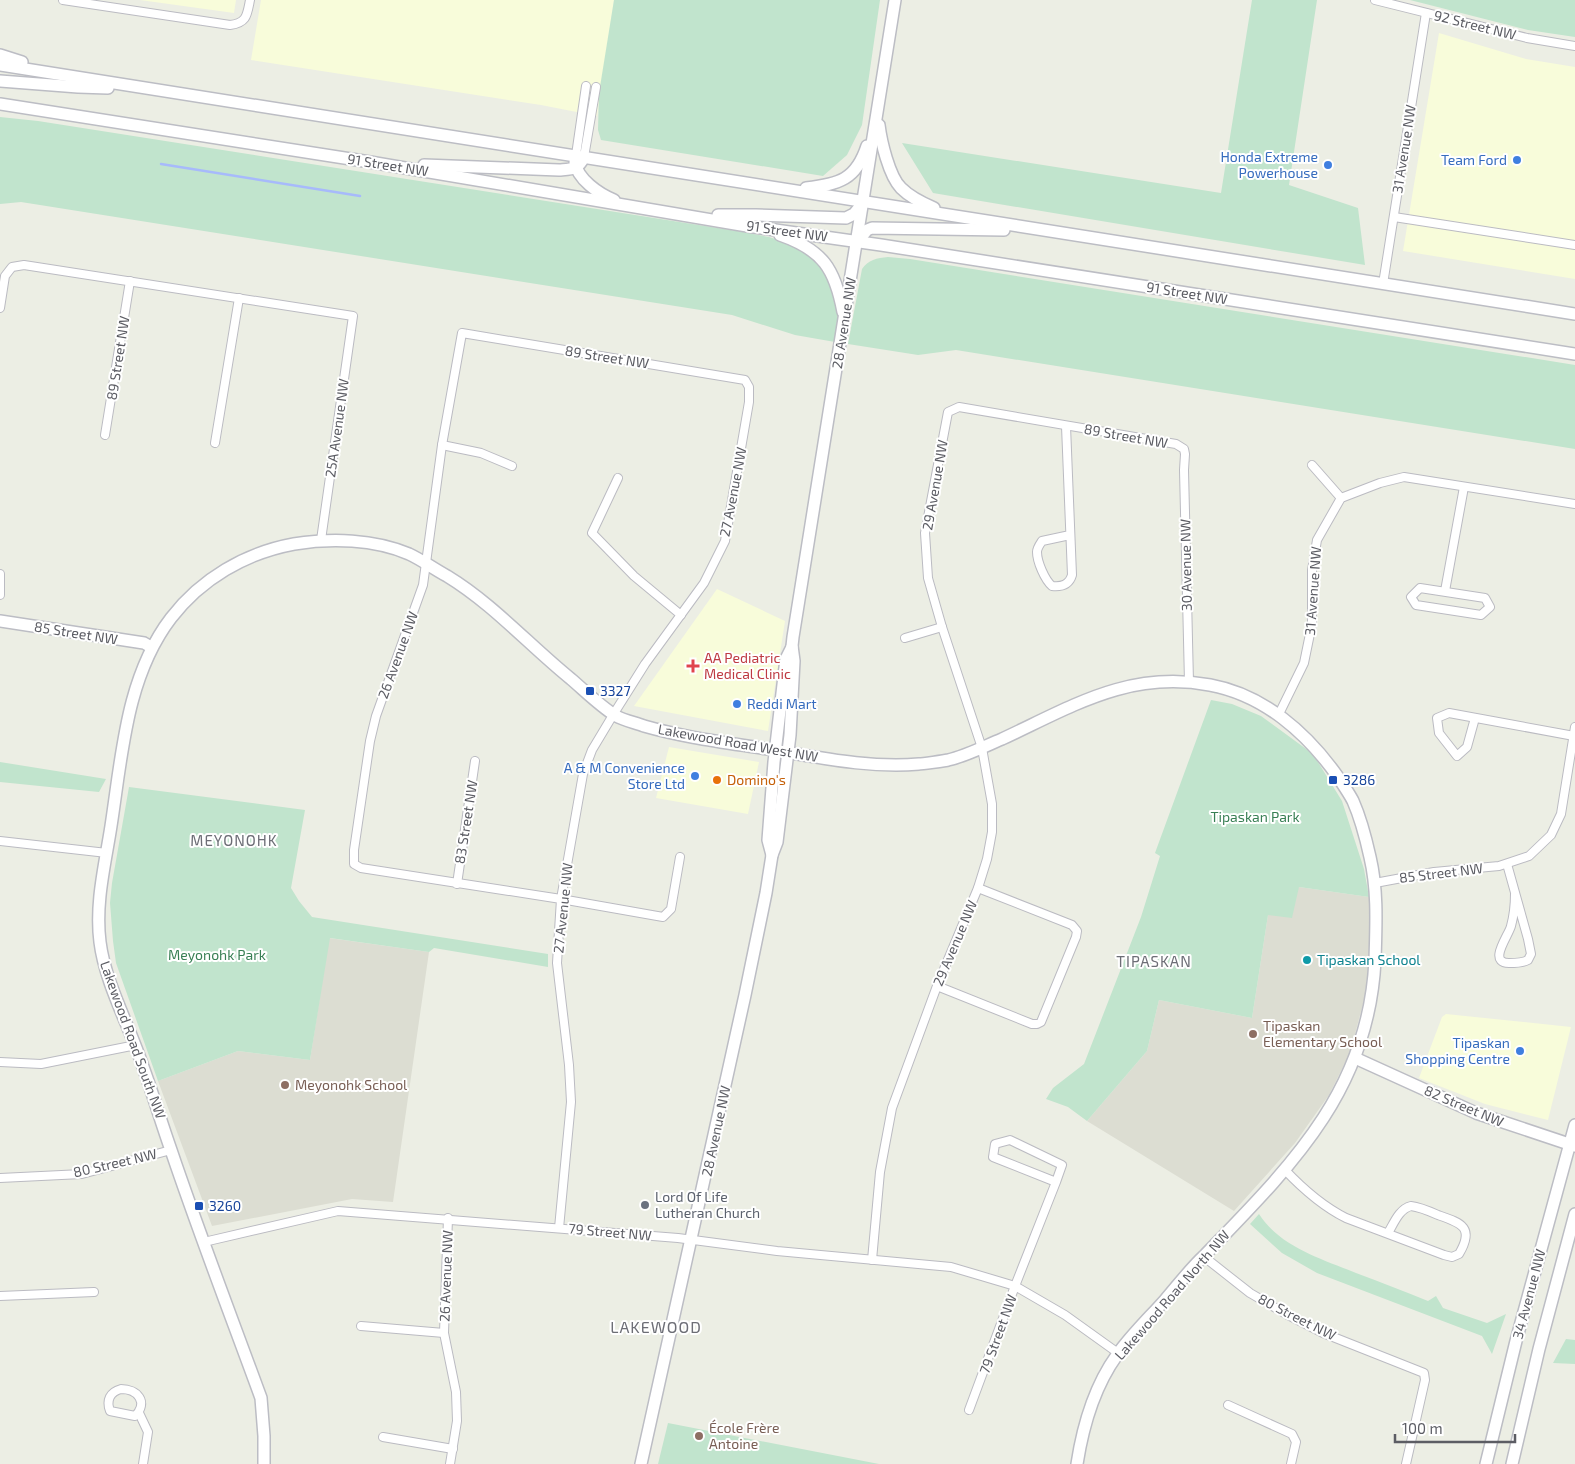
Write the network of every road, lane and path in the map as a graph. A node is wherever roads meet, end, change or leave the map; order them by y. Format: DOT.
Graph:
graph roads {
  1 [pos="63,0"];
  2 [pos="250,0"];
  3 [pos="894,0"];
  4 [pos="1375,0"];
  5 [pos="1426,13"];
  6 [pos="1575,46"];
  7 [pos="0,55"];
  8 [pos="0,65"];
  9 [pos="62,75"];
  10 [pos="0,81"];
  11 [pos="586,86"];
  12 [pos="596,87"];
  13 [pos="148,88"];
  14 [pos="0,104"];
  15 [pos="22,107"];
  16 [pos="878,111"];
  17 [pos="0,112"];
  18 [pos="580,156"];
  19 [pos="370,162"];
  20 [pos="576,168"];
  21 [pos="792,190"];
  22 [pos="864,201"];
  23 [pos="654,210"];
  24 [pos="694,216"];
  25 [pos="952,216"];
  26 [pos="1394,216"];
  27 [pos="747,226"];
  28 [pos="1023,227"];
  29 [pos="857,242"];
  30 [pos="1575,245"];
  31 [pos="130,281"];
  32 [pos="1383,284"];
  33 [pos="238,298"];
  34 [pos="0,308"];
  35 [pos="1575,314"];
  36 [pos="844,319"];
  37 [pos="462,333"];
  38 [pos="1458,335"];
  39 [pos="1575,346"];
  40 [pos="1575,354"];
  41 [pos="749,387"];
  42 [pos="958,407"];
  43 [pos="1066,426"];
  44 [pos="105,436"];
  45 [pos="215,443"];
  46 [pos="442,446"];
  47 [pos="1184,449"];
  48 [pos="1312,465"];
  49 [pos="512,466"];
  50 [pos="618,478"];
  51 [pos="1464,487"];
  52 [pos="1341,498"];
  53 [pos="1575,504"];
  54 [pos="1070,535"];
  55 [pos="320,540"];
  56 [pos="426,563"];
  57 [pos="0,574"];
  58 [pos="1445,591"];
  59 [pos="196,592"];
  60 [pos="0,595"];
  61 [pos="681,615"];
  62 [pos="0,621"];
  63 [pos="942,627"];
  64 [pos="905,638"];
  65 [pos="792,646"];
  66 [pos="151,647"];
  67 [pos="1189,682"];
  68 [pos="614,714"];
  69 [pos="1279,714"];
  70 [pos="1475,718"];
  71 [pos="1574,732"];
  72 [pos="982,748"];
  73 [pos="1318,749"];
  74 [pos="775,750"];
  75 [pos="788,752"];
  76 [pos="475,761"];
  77 [pos="0,841"];
  78 [pos="107,853"];
  79 [pos="772,855"];
  80 [pos="680,858"];
  81 [pos="354,864"];
  82 [pos="1507,864"];
  83 [pos="1375,883"];
  84 [pos="457,884"];
  85 [pos="978,888"];
  86 [pos="1515,894"];
  87 [pos="561,899"];
  88 [pos="937,986"];
  89 [pos="136,1045"];
  90 [pos="1355,1058"];
  91 [pos="0,1062"];
  92 [pos="1575,1125"];
  93 [pos="1573,1146"];
  94 [pos="171,1150"];
  95 [pos="1285,1170"];
  96 [pos="0,1178"];
  97 [pos="1056,1182"];
  98 [pos="1575,1214"];
  99 [pos="448,1218"];
  100 [pos="559,1228"];
  101 [pos="1388,1233"];
  102 [pos="692,1240"];
  103 [pos="204,1242"];
  104 [pos="1203,1256"];
  105 [pos="872,1260"];
  106 [pos="1016,1286"];
  107 [pos="94,1292"];
  108 [pos="0,1296"];
  109 [pos="361,1326"];
  110 [pos="444,1333"];
  111 [pos="1118,1353"];
  112 [pos="1228,1405"];
  113 [pos="969,1410"];
  114 [pos="139,1413"];
  115 [pos="383,1437"];
  116 [pos="453,1449"];
  117 [pos="143,1464"];
  118 [pos="264,1464"];
  119 [pos="450,1464"];
  120 [pos="641,1464"];
  121 [pos="1077,1464"];
  122 [pos="1291,1464"];
  123 [pos="1406,1464"];
  124 [pos="1487,1464"];
  125 [pos="1512,1464"];
  1 -- 2 [label="street"];
  3 -- 16 [label="main road, 28 Avenue NW"];
  4 -- 5 [label="street, 92 Street NW"];
  5 -- 6 [label="street, 92 Street NW"];
  5 -- 26 [label="street, 31 Avenue NW"];
  7 -- 9 [label="main road"];
  8 -- 9 [label="main road"];
  9 -- 13 [label="main road"];
  10 -- 13 [label="main road"];
  11 -- 18 [label="street"];
  12 -- 18 [label="street"];
  13 -- 18 [label="main road"];
  14 -- 15 [label="main road, 91 Street NW"];
  15 -- 17 [label="main road"];
  15 -- 19 [label="main road, 91 Street NW"];
  16 -- 21 [label="main road"];
  16 -- 22 [label="main road, 28 Avenue NW"];
  16 -- 25 [label="main road"];
  18 -- 20 [label="main road"];
  18 -- 21 [label="main road"];
  19 -- 20 [label="main road"];
  19 -- 23 [label="main road, 91 Street NW"];
  20 -- 23 [label="main road"];
  21 -- 22 [label="main road"];
  22 -- 24 [label="main road"];
  22 -- 25 [label="main road"];
  22 -- 29 [label="main road, 28 Avenue NW"];
  23 -- 24 [label="main road, 91 Street NW"];
  24 -- 27 [label="main road, 91 Street NW"];
  25 -- 28 [label="main road"];
  26 -- 30 [label="street"];
  26 -- 32 [label="street, 31 Avenue NW"];
  27 -- 29 [label="main road, 91 Street NW"];
  27 -- 36 [label="main road"];
  28 -- 29 [label="main road"];
  28 -- 32 [label="main road"];
  29 -- 36 [label="main road, 28 Avenue NW"];
  29 -- 38 [label="main road, 91 Street NW"];
  31 -- 33 [label="street"];
  31 -- 34 [label="street"];
  31 -- 44 [label="street, 89 Street NW"];
  32 -- 35 [label="main road"];
  33 -- 45 [label="street"];
  33 -- 55 [label="street, 25A Avenue NW"];
  36 -- 65 [label="main road, 28 Avenue NW"];
  37 -- 41 [label="street, 89 Street NW"];
  37 -- 46 [label="street, 26 Avenue NW"];
  38 -- 39 [label="main road"];
  38 -- 40 [label="main road, 91 Street NW"];
  41 -- 61 [label="street, 27 Avenue NW"];
  42 -- 43 [label="street, 89 Street NW"];
  42 -- 63 [label="street, 29 Avenue NW"];
  43 -- 47 [label="street, 89 Street NW"];
  43 -- 54 [label="street, 89 Street NW"];
  46 -- 49 [label="street"];
  46 -- 56 [label="street, 26 Avenue NW"];
  47 -- 67 [label="street, 30 Avenue NW"];
  48 -- 52 [label="street"];
  50 -- 61 [label="street"];
  51 -- 52 [label="street"];
  51 -- 53 [label="street"];
  51 -- 58 [label="street"];
  52 -- 69 [label="street, 31 Avenue NW"];
  54 -- 54 [label="street, 89 Street NW"];
  55 -- 56 [label="main road, Lakewood Road West NW"];
  55 -- 59 [label="main road, Lakewood Road West NW"];
  56 -- 68 [label="main road, Lakewood Road West NW"];
  56 -- 81 [label="street, 26 Avenue NW"];
  57 -- 60 [label="street"];
  58 -- 58 [label="street"];
  59 -- 66 [label="main road, Lakewood Road South NW"];
  61 -- 68 [label="street, 27 Avenue NW"];
  62 -- 66 [label="main road, 85 Street NW"];
  63 -- 64 [label="street"];
  63 -- 72 [label="street, 29 Avenue NW"];
  65 -- 74 [label="main road, 28 Avenue NW"];
  65 -- 75 [label="main road, 28 Avenue NW"];
  66 -- 78 [label="main road, Lakewood Road South NW"];
  67 -- 69 [label="main road, Lakewood Road West NW"];
  67 -- 72 [label="main road, Lakewood Road West NW"];
  68 -- 74 [label="main road, Lakewood Road West NW"];
  68 -- 87 [label="street, 27 Avenue NW"];
  69 -- 73 [label="main road, Lakewood Road West NW"];
  70 -- 70 [label="street"];
  70 -- 71 [label="street"];
  71 -- 82 [label="street, 85 Street NW"];
  72 -- 75 [label="main road, Lakewood Road West NW"];
  72 -- 85 [label="street, 29 Avenue NW"];
  73 -- 83 [label="main road, Lakewood Road North NW"];
  74 -- 75 [label="main road, Lakewood Road West NW"];
  74 -- 79 [label="main road, 28 Avenue NW"];
  75 -- 79 [label="main road, 28 Avenue NW"];
  76 -- 84 [label="street, 83 Street NW"];
  77 -- 78 [label="street"];
  78 -- 89 [label="main road, Lakewood Road South NW"];
  79 -- 102 [label="main road, 28 Avenue NW"];
  80 -- 87 [label="street, 83 Street NW"];
  81 -- 84 [label="street, 83 Street NW"];
  82 -- 83 [label="street, 85 Street NW"];
  82 -- 86 [label="street"];
  83 -- 90 [label="main road, Lakewood Road North NW"];
  84 -- 87 [label="street, 83 Street NW"];
  85 -- 88 [label="street, 29 Avenue NW"];
  85 -- 88 [label="street"];
  86 -- 86 [label="street"];
  87 -- 100 [label="street, 27 Avenue NW"];
  88 -- 105 [label="street, 29 Avenue NW"];
  89 -- 91 [label="street"];
  89 -- 94 [label="main road, Lakewood Road South NW"];
  90 -- 93 [label="main road, 82 Street NW"];
  90 -- 95 [label="main road, Lakewood Road North NW"];
  92 -- 93 [label="main road, 34 Avenue NW"];
  93 -- 124 [label="main road, 34 Avenue NW"];
  94 -- 96 [label="street, 80 Street NW"];
  94 -- 103 [label="main road, Lakewood Road South NW"];
  95 -- 101 [label="street"];
  95 -- 104 [label="main road, Lakewood Road North NW"];
  97 -- 97 [label="street, 79 Street NW"];
  97 -- 106 [label="street, 79 Street NW"];
  98 -- 125 [label="main road, 34 Avenue NW"];
  99 -- 100 [label="street, 79 Street NW"];
  99 -- 103 [label="street, 79 Street NW"];
  99 -- 110 [label="street, 26 Avenue NW"];
  100 -- 102 [label="street, 79 Street NW"];
  101 -- 101 [label="street"];
  102 -- 105 [label="street, 79 Street NW"];
  102 -- 120 [label="main road, 28 Avenue NW"];
  103 -- 118 [label="main road, Lakewood Road South NW"];
  104 -- 111 [label="main road, Lakewood Road North NW"];
  104 -- 123 [label="street, 80 Street NW"];
  105 -- 106 [label="street, 79 Street NW"];
  106 -- 111 [label="street, 79 Street NW"];
  106 -- 113 [label="street, 79 Street NW"];
  107 -- 108 [label="street"];
  109 -- 110 [label="street, 26 Avenue NW"];
  110 -- 116 [label="street, 26 Avenue NW"];
  111 -- 121 [label="main road, Lakewood Road North NW"];
  112 -- 122 [label="street"];
  114 -- 114 [label="street"];
  114 -- 117 [label="street"];
  115 -- 116 [label="street"];
  116 -- 119 [label="street, 26 Avenue NW"];
}
